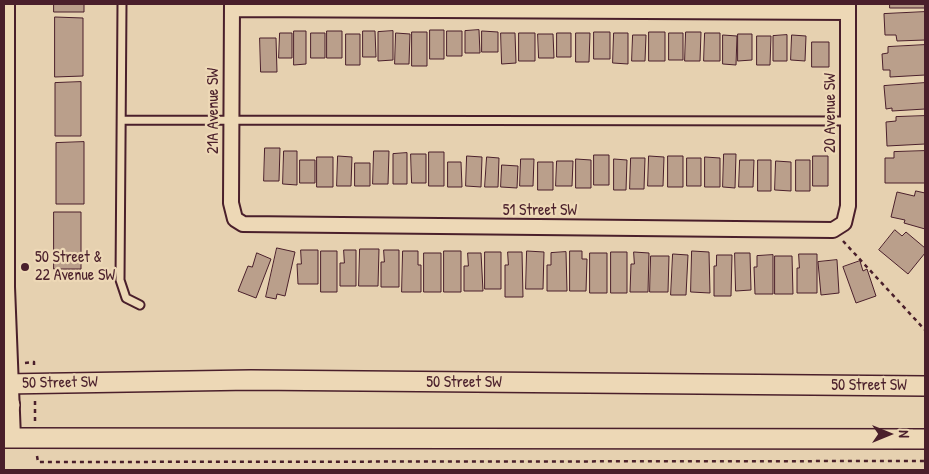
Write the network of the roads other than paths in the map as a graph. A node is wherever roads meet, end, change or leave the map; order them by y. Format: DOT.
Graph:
graph roads {
  1 [pos="6,4"];
  2 [pos="122,4"];
  3 [pos="232,7"];
  4 [pos="631,7"];
  5 [pos="740,8"];
  6 [pos="848,8"];
  7 [pos="232,119"];
  8 [pos="122,120"];
  9 [pos="848,121"];
  10 [pos="235,219"];
  11 [pos="839,226"];
  12 [pos="140,305"];
  13 [pos="7,384"];
  14 [pos="925,386"];
  15 [pos="7,405"];
  16 [pos="8,438"];
  17 [pos="925,439"];
  1 -- 13 [label="street"];
  2 -- 8 [label="lane"];
  3 -- 4 [label="street"];
  3 -- 7 [label="street, 21A Avenue SW"];
  4 -- 5 [label="street"];
  5 -- 6 [label="street"];
  6 -- 9 [label="street, 20 Avenue SW"];
  7 -- 8 [label="lane"];
  7 -- 9 [label="lane"];
  7 -- 10 [label="street, 21A Avenue SW"];
  8 -- 12 [label="lane"];
  9 -- 11 [label="street, 20 Avenue SW"];
  10 -- 11 [label="street, 51 Street SW"];
  13 -- 14 [label="main road, 50 Street SW"];
  13 -- 15 [label="street"];
  15 -- 16 [label="street"];
  16 -- 17 [label="main road"];
}
